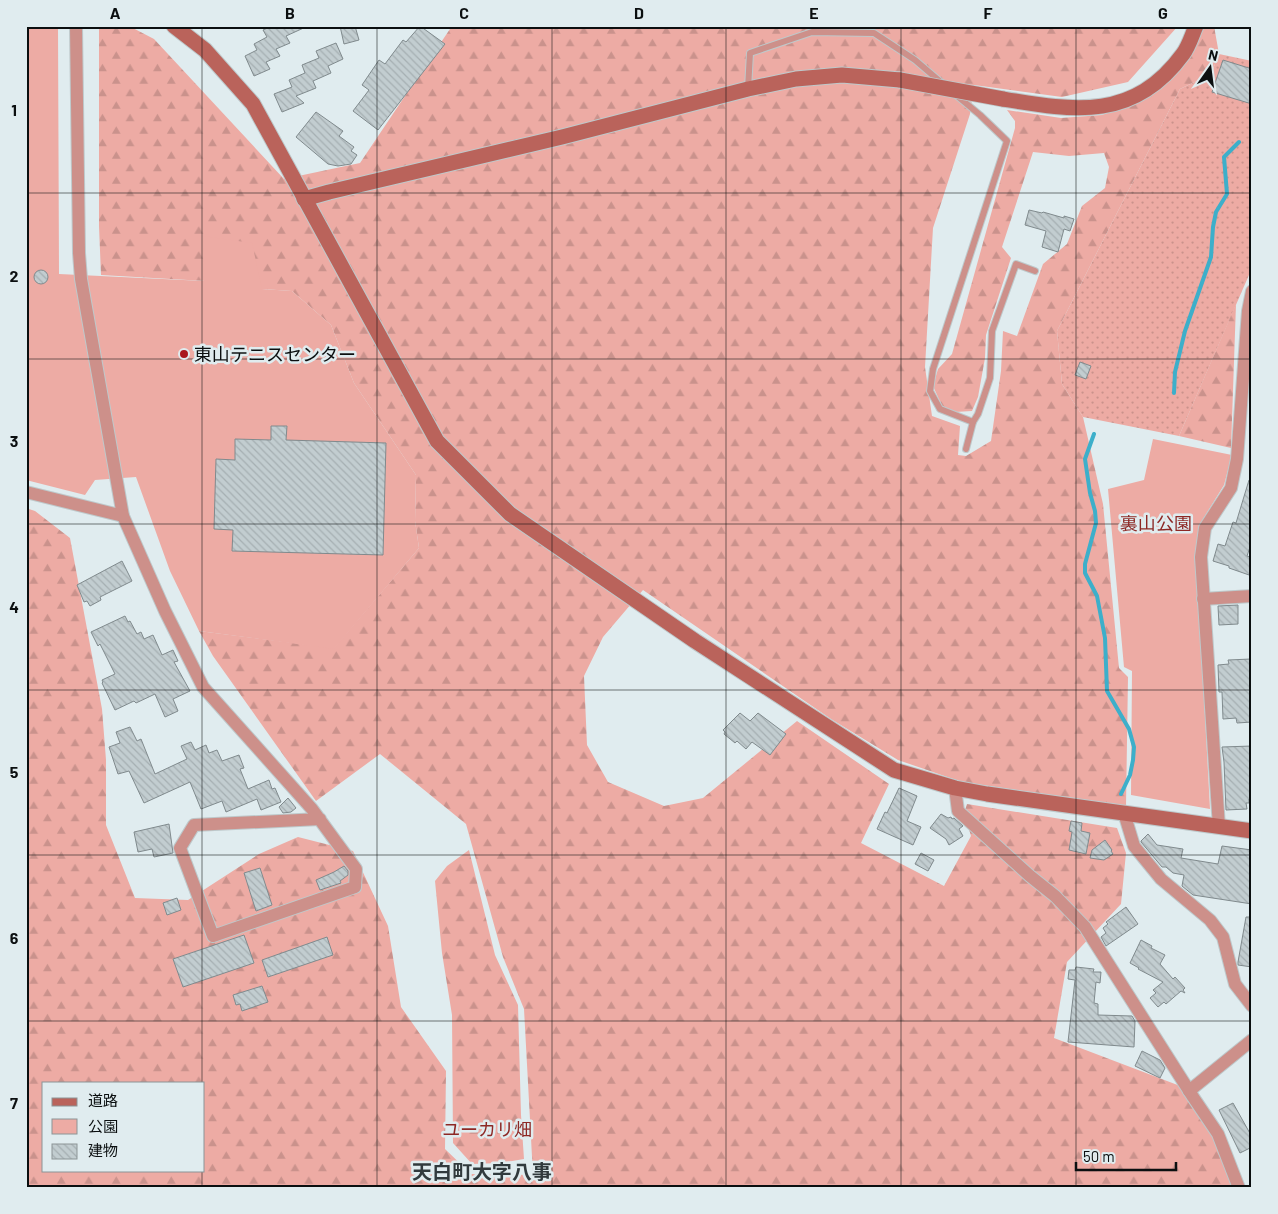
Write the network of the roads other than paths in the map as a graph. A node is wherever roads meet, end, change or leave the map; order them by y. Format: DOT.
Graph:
graph roads {
  1 [pos="76,26"];
  2 [pos="174,26"];
  3 [pos="1196,26"];
  4 [pos="748,89"];
  5 [pos="304,199"];
  6 [pos="1034,271"];
  7 [pos="1252,291"];
  8 [pos="1248,366"];
  9 [pos="973,422"];
  10 [pos="966,449"];
  11 [pos="26,492"];
  12 [pos="123,516"];
  13 [pos="1252,596"];
  14 [pos="1204,599"];
  15 [pos="955,788"];
  16 [pos="1124,813"];
  17 [pos="320,819"];
  18 [pos="1219,827"];
  19 [pos="1252,831"];
  20 [pos="1252,1006"];
  21 [pos="1252,1040"];
  22 [pos="1189,1091"];
  23 [pos="1239,1188"];
  1 -- 12 [label="street"];
  2 -- 5 [label="street"];
  3 -- 4 [label="street, bridge"];
  4 -- 5 [label="street"];
  4 -- 9 [label="lane"];
  5 -- 15 [label="street"];
  6 -- 9 [label="lane"];
  7 -- 8 [label="street"];
  8 -- 14 [label="street"];
  9 -- 10 [label="lane"];
  11 -- 12 [label="street"];
  12 -- 17 [label="street"];
  13 -- 14 [label="street"];
  14 -- 18 [label="street"];
  15 -- 16 [label="street"];
  15 -- 22 [label="street"];
  16 -- 18 [label="street"];
  16 -- 20 [label="street"];
  17 -- 17 [label="street"];
  18 -- 19 [label="street"];
  21 -- 22 [label="street"];
  22 -- 23 [label="street"];
}
